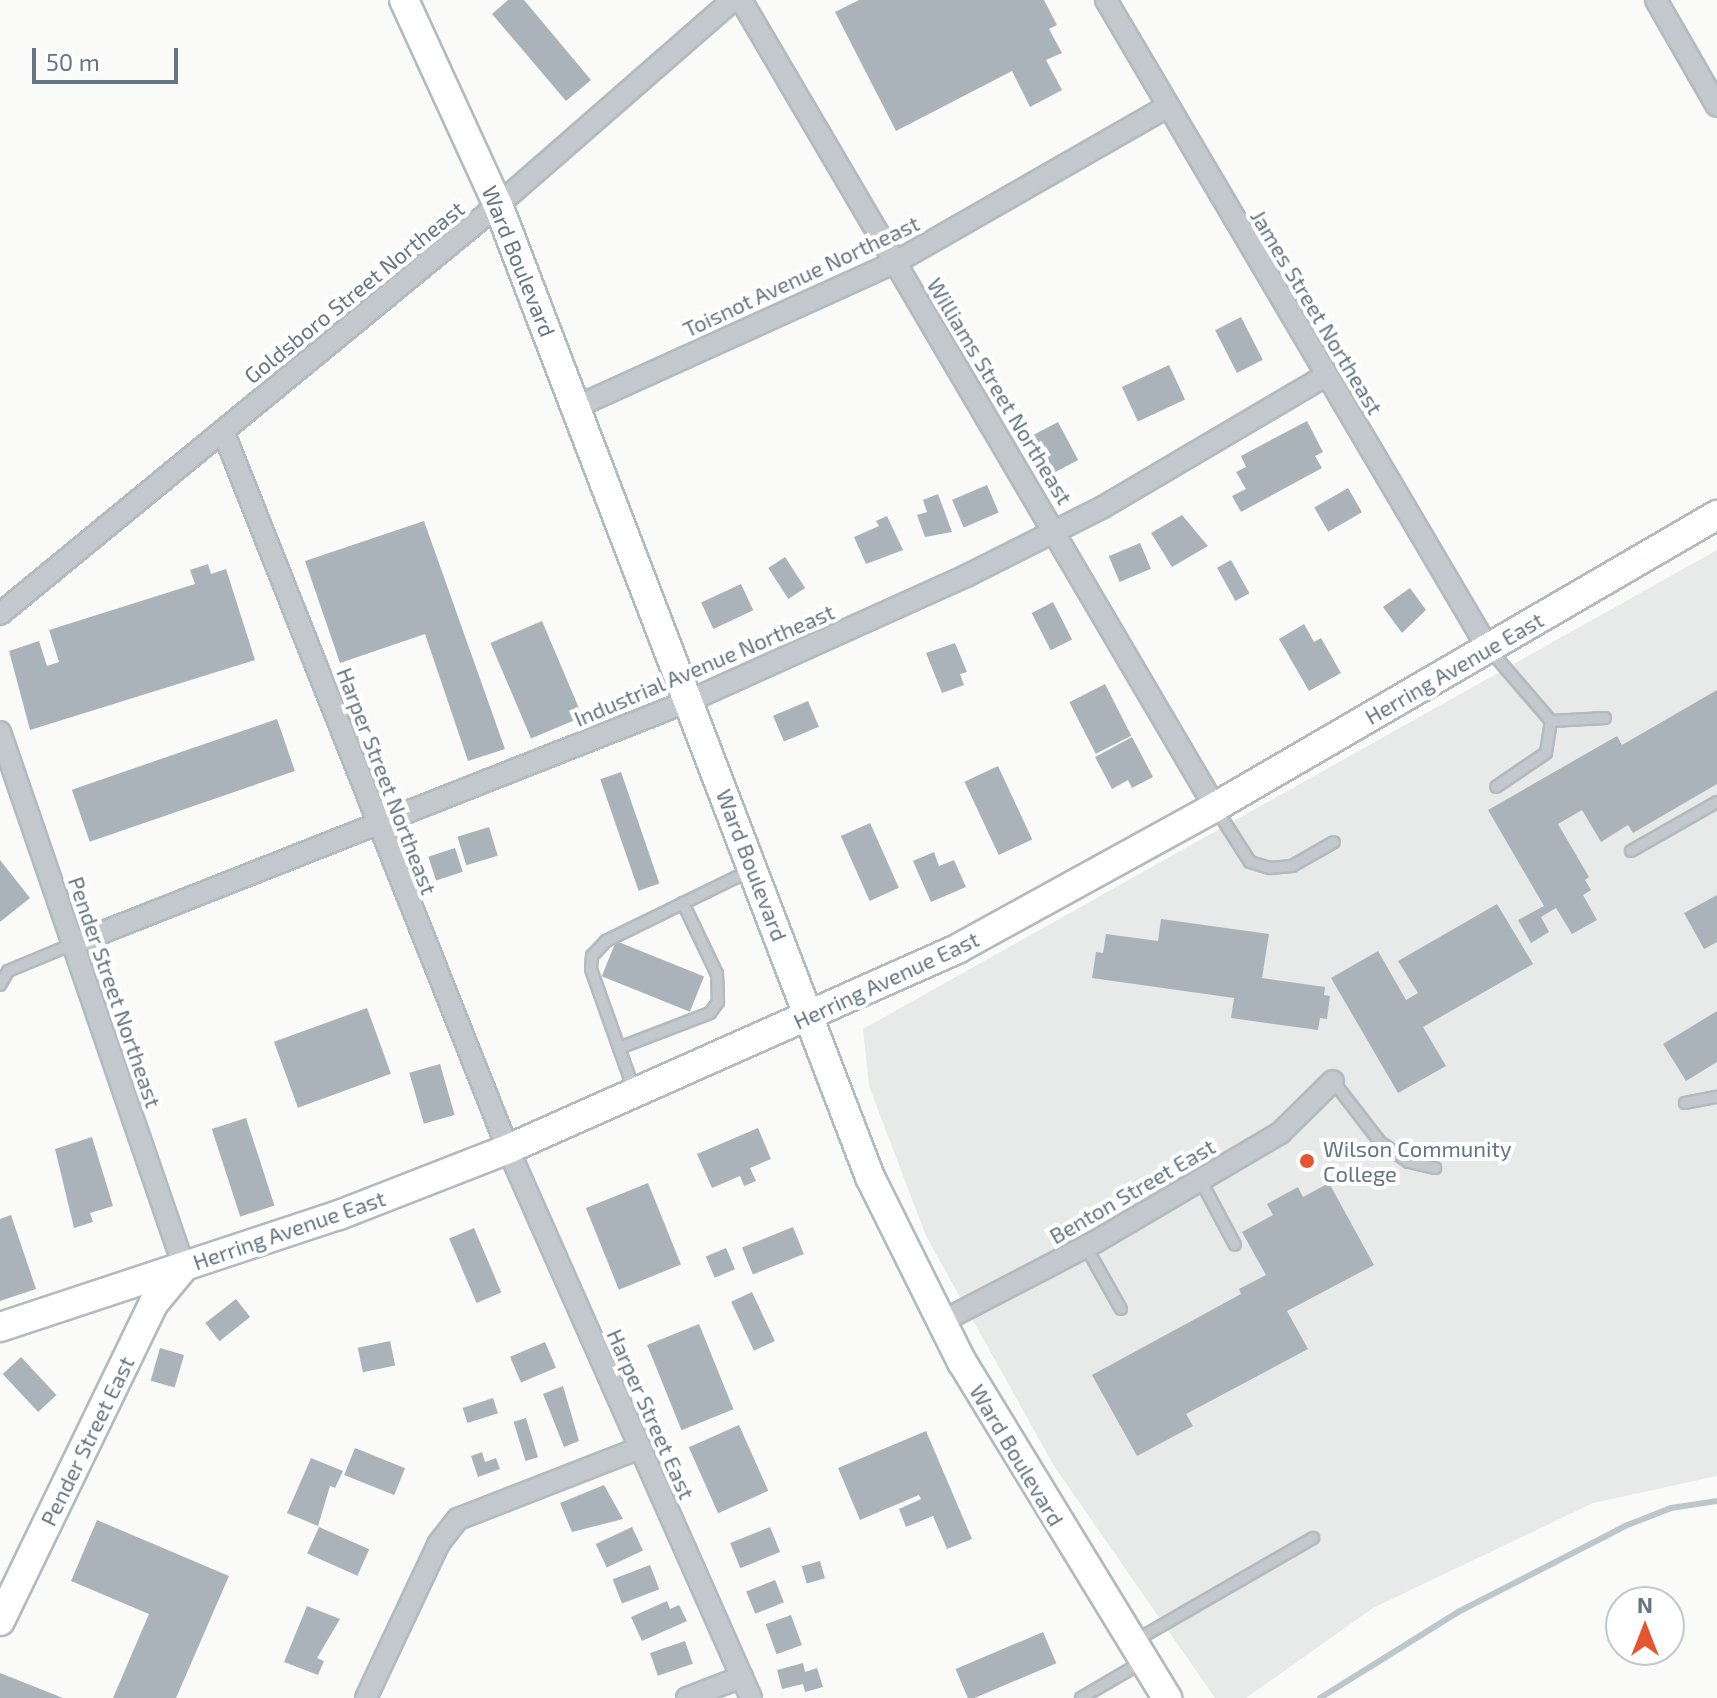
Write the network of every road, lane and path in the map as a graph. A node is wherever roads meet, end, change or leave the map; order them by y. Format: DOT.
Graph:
graph roads {
  1 [pos="404,0"];
  2 [pos="733,0"];
  3 [pos="741,0"];
  4 [pos="1106,0"];
  5 [pos="1656,0"];
  6 [pos="1717,106"];
  7 [pos="1167,107"];
  8 [pos="498,205"];
  9 [pos="896,262"];
  10 [pos="1327,375"];
  11 [pos="576,407"];
  12 [pos="223,431"];
  13 [pos="1717,515"];
  14 [pos="1056,533"];
  15 [pos="0,614"];
  16 [pos="1488,648"];
  17 [pos="689,701"];
  18 [pos="1605,718"];
  19 [pos="1551,721"];
  20 [pos="0,732"];
  21 [pos="1496,787"];
  22 [pos="1717,802"];
  23 [pos="1215,807"];
  24 [pos="379,824"];
  25 [pos="1334,842"];
  26 [pos="1631,851"];
  27 [pos="753,869"];
  28 [pos="683,903"];
  29 [pos="73,944"];
  30 [pos="0,985"];
  31 [pos="810,1017"];
  32 [pos="619,1048"];
  33 [pos="1333,1081"];
  34 [pos="635,1093"];
  35 [pos="1717,1097"];
  36 [pos="1685,1103"];
  37 [pos="508,1149"];
  38 [pos="1435,1168"];
  39 [pos="1201,1181"];
  40 [pos="1235,1245"];
  41 [pos="1086,1247"];
  42 [pos="184,1267"];
  43 [pos="1121,1309"];
  44 [pos="941,1322"];
  45 [pos="0,1327"];
  46 [pos="640,1448"];
  47 [pos="1313,1538"];
  48 [pos="0,1621"];
  49 [pos="1137,1652"];
  50 [pos="742,1677"];
  51 [pos="366,1698"];
  52 [pos="687,1698"];
  53 [pos="751,1698"];
  54 [pos="1081,1698"];
  55 [pos="1167,1698"];
  1 -- 8 [label="main road, Ward Boulevard"];
  2 -- 8 [label="street, Goldsboro Street Northeast"];
  3 -- 9 [label="street, Williams Street Northeast"];
  4 -- 7 [label="street, James Street Northeast"];
  5 -- 6 [label="street"];
  7 -- 9 [label="street, Toisnot Avenue Northeast"];
  7 -- 10 [label="street, James Street Northeast"];
  8 -- 11 [label="main road, Ward Boulevard"];
  8 -- 12 [label="street, Goldsboro Street Northeast"];
  9 -- 11 [label="street, Toisnot Avenue Northeast"];
  9 -- 14 [label="street, Williams Street Northeast"];
  10 -- 14 [label="street, Industrial Avenue Northeast"];
  10 -- 16 [label="street, James Street Northeast"];
  11 -- 17 [label="main road, Ward Boulevard"];
  12 -- 15 [label="street, Goldsboro Street Northeast"];
  12 -- 24 [label="street, Harper Street Northeast"];
  13 -- 16 [label="main road, Herring Avenue East"];
  14 -- 17 [label="street, Industrial Avenue Northeast"];
  14 -- 23 [label="street, Williams Street Northeast"];
  16 -- 19 [label="lane"];
  16 -- 23 [label="main road, Herring Avenue East"];
  17 -- 24 [label="street, Industrial Avenue Northeast"];
  17 -- 27 [label="main road, Ward Boulevard"];
  18 -- 19 [label="lane"];
  19 -- 21 [label="lane"];
  20 -- 29 [label="street, Pender Street Northeast"];
  22 -- 26 [label="lane"];
  23 -- 25 [label="lane"];
  23 -- 31 [label="main road, Herring Avenue East"];
  24 -- 29 [label="street, Industrial Avenue Northeast"];
  24 -- 37 [label="street, Harper Street Northeast"];
  27 -- 28 [label="lane"];
  27 -- 31 [label="main road, Ward Boulevard"];
  28 -- 32 [label="lane"];
  28 -- 32 [label="lane"];
  29 -- 30 [label="lane"];
  29 -- 42 [label="street, Pender Street Northeast"];
  31 -- 34 [label="main road, Herring Avenue East"];
  31 -- 44 [label="main road, Ward Boulevard"];
  32 -- 34 [label="lane"];
  33 -- 38 [label="lane"];
  33 -- 39 [label="street, Benton Street East"];
  34 -- 37 [label="main road, Herring Avenue East"];
  35 -- 36 [label="lane"];
  37 -- 42 [label="main road, Herring Avenue East"];
  37 -- 46 [label="street, Harper Street East"];
  39 -- 40 [label="lane"];
  39 -- 41 [label="street, Benton Street East"];
  41 -- 43 [label="lane"];
  41 -- 44 [label="street, Benton Street East"];
  42 -- 45 [label="main road, Herring Avenue East"];
  42 -- 48 [label="main road, Pender Street East"];
  44 -- 49 [label="main road, Ward Boulevard"];
  46 -- 50 [label="street, Harper Street East"];
  46 -- 51 [label="street"];
  47 -- 49 [label="lane"];
  49 -- 54 [label="lane"];
  49 -- 55 [label="main road, Ward Boulevard"];
  50 -- 52 [label="street"];
  50 -- 53 [label="street, Harper Street East"];
}
